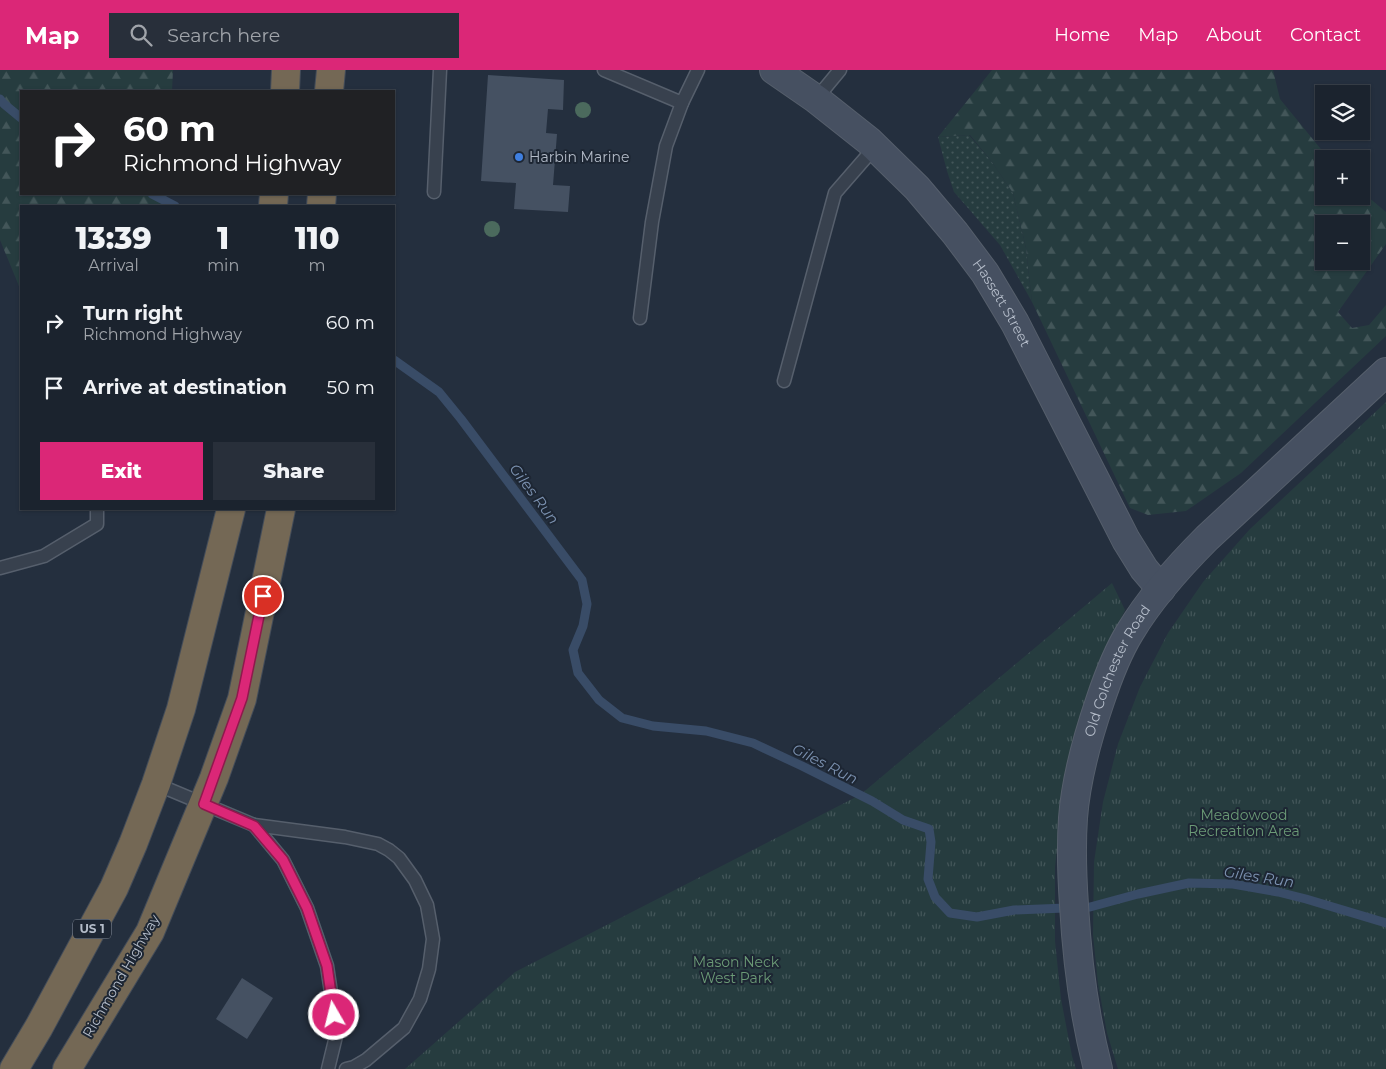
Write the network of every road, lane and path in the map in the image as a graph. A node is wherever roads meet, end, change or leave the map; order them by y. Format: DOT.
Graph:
graph roads {
  1 [pos="286,70"];
  2 [pos="330,70"];
  3 [pos="440,70"];
  4 [pos="604,70"];
  5 [pos="698,70"];
  6 [pos="774,70"];
  7 [pos="840,70"];
  8 [pos="284,90"];
  9 [pos="329,90"];
  10 [pos="816,99"];
  11 [pos="682,103"];
  12 [pos="875,148"];
  13 [pos="434,192"];
  14 [pos="640,318"];
  15 [pos="1386,372"];
  16 [pos="784,381"];
  17 [pos="98,510"];
  18 [pos="231,510"];
  19 [pos="281,510"];
  20 [pos="0,568"];
  21 [pos="1161,589"];
  22 [pos="156,784"];
  23 [pos="204,804"];
  24 [pos="254,826"];
  25 [pos="14,1069"];
  26 [pos="67,1069"];
  27 [pos="328,1069"];
  28 [pos="346,1069"];
  29 [pos="1098,1069"];
  1 -- 8 [label="highway"];
  2 -- 9 [label="highway"];
  3 -- 13 [label="lane"];
  4 -- 11 [label="lane"];
  5 -- 11 [label="lane"];
  6 -- 10 [label="street, Hassett Street"];
  7 -- 10 [label="lane"];
  10 -- 12 [label="street, Hassett Street"];
  11 -- 14 [label="lane"];
  12 -- 16 [label="lane"];
  12 -- 21 [label="street, Hassett Street"];
  15 -- 21 [label="street, Old Colchester Road"];
  17 -- 20 [label="lane"];
  18 -- 22 [label="highway, US 1"];
  19 -- 23 [label="highway, Richmond Highway"];
  21 -- 29 [label="street, Old Colchester Road"];
  22 -- 23 [label="lane"];
  22 -- 25 [label="highway, US 1"];
  23 -- 24 [label="lane"];
  23 -- 26 [label="highway, Richmond Highway"];
  24 -- 27 [label="lane"];
  24 -- 28 [label="lane"];
}
